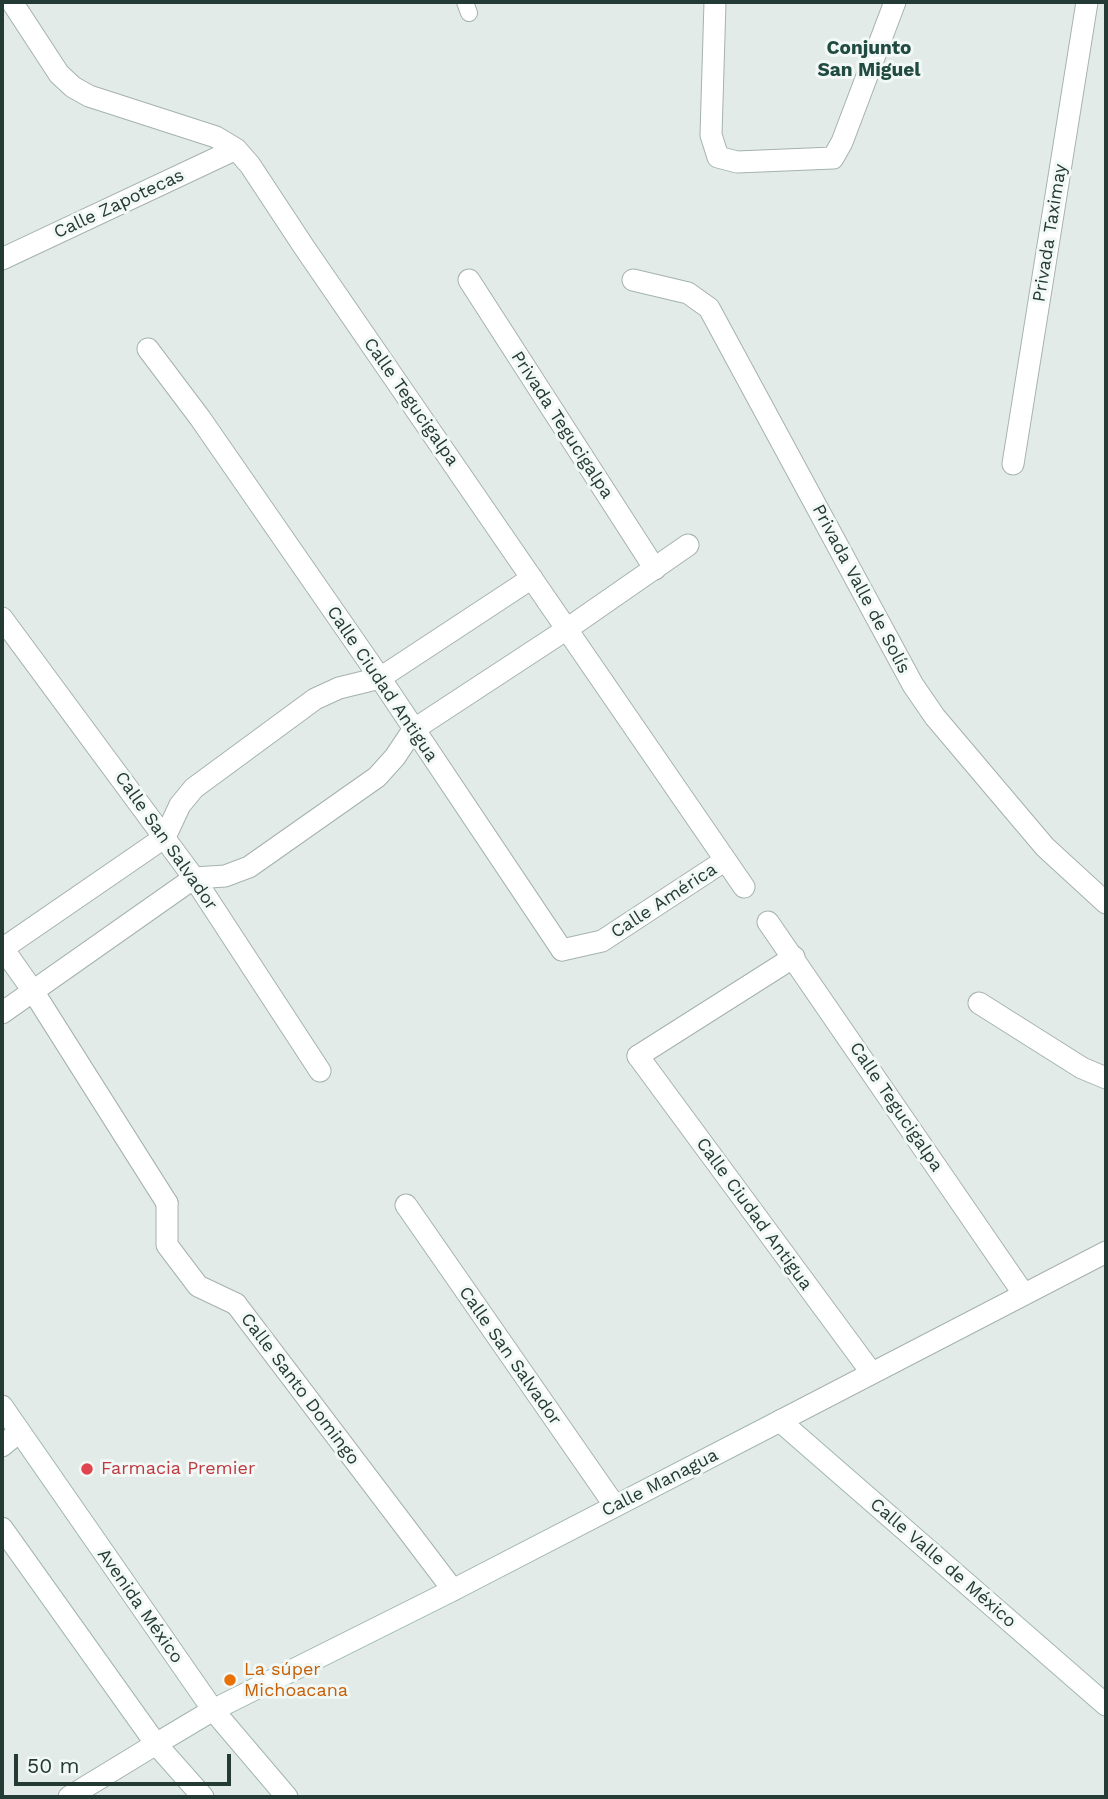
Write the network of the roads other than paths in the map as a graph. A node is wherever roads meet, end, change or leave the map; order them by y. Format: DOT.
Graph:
graph roads {
  1 [pos="12,2"];
  2 [pos="715,2"];
  3 [pos="895,2"];
  4 [pos="1087,2"];
  5 [pos="236,149"];
  6 [pos="2,259"];
  7 [pos="469,281"];
  8 [pos="633,281"];
  9 [pos="148,349"];
  10 [pos="1013,464"];
  11 [pos="688,545"];
  12 [pos="655,569"];
  13 [pos="532,578"];
  14 [pos="2,618"];
  15 [pos="568,629"];
  16 [pos="380,678"];
  17 [pos="413,730"];
  18 [pos="165,837"];
  19 [pos="724,861"];
  20 [pos="194,878"];
  21 [pos="744,887"];
  22 [pos="1102,897"];
  23 [pos="768,922"];
  24 [pos="2,948"];
  25 [pos="562,950"];
  26 [pos="794,957"];
  27 [pos="33,991"];
  28 [pos="979,1003"];
  29 [pos="2,1013"];
  30 [pos="320,1071"];
  31 [pos="1106,1078"];
  32 [pos="405,1205"];
  33 [pos="1106,1252"];
  34 [pos="1023,1293"];
  35 [pos="871,1372"];
  36 [pos="2,1406"];
  37 [pos="780,1421"];
  38 [pos="19,1432"];
  39 [pos="2,1447"];
  40 [pos="615,1506"];
  41 [pos="5,1542"];
  42 [pos="453,1590"];
  43 [pos="1106,1705"];
  44 [pos="213,1710"];
  45 [pos="156,1744"];
  46 [pos="69,1797"];
  47 [pos="203,1797"];
  48 [pos="287,1797"];
  1 -- 5 [label="street, Calle Tegucigalpa"];
  2 -- 3 [label="street"];
  4 -- 10 [label="street, Privada Taximay"];
  5 -- 6 [label="street, Calle Zapotecas"];
  5 -- 13 [label="street, Calle Tegucigalpa"];
  7 -- 12 [label="street, Privada Tegucigalpa"];
  8 -- 22 [label="street, Privada Valle de Solís"];
  9 -- 16 [label="street, Calle Ciudad Antigua"];
  11 -- 12 [label="street"];
  12 -- 15 [label="street"];
  13 -- 15 [label="street, Calle Tegucigalpa"];
  13 -- 16 [label="street"];
  14 -- 18 [label="street, Calle San Salvador"];
  15 -- 17 [label="street"];
  15 -- 19 [label="street, Calle Tegucigalpa"];
  16 -- 17 [label="street, Calle Ciudad Antigua"];
  16 -- 18 [label="street"];
  17 -- 20 [label="street"];
  17 -- 25 [label="street, Calle Ciudad Antigua"];
  18 -- 20 [label="street, Calle San Salvador"];
  18 -- 24 [label="street"];
  19 -- 21 [label="street, Calle Tegucigalpa"];
  19 -- 25 [label="street, Calle América"];
  20 -- 27 [label="street"];
  20 -- 30 [label="street, Calle San Salvador"];
  23 -- 26 [label="street, Calle Tegucigalpa"];
  24 -- 27 [label="street, Calle Santo Domingo"];
  26 -- 34 [label="street, Calle Tegucigalpa"];
  26 -- 35 [label="street, Calle Ciudad Antigua"];
  27 -- 29 [label="street"];
  27 -- 42 [label="street, Calle Santo Domingo"];
  28 -- 31 [label="street"];
  32 -- 40 [label="street, Calle San Salvador"];
  33 -- 34 [label="street, Calle Managua"];
  34 -- 35 [label="street, Calle Managua"];
  35 -- 37 [label="street, Calle Managua"];
  36 -- 38 [label="street, Avenida México"];
  37 -- 40 [label="street, Calle Managua"];
  37 -- 43 [label="street, Calle Valle de México"];
  38 -- 39 [label="street"];
  38 -- 44 [label="street, Avenida México"];
  40 -- 42 [label="street, Calle Managua"];
  41 -- 45 [label="street"];
  42 -- 44 [label="street, Calle Managua"];
  44 -- 45 [label="street, Calle Managua"];
  44 -- 48 [label="street, Avenida México"];
  45 -- 46 [label="street, Calle Managua"];
  45 -- 47 [label="street"];
}
